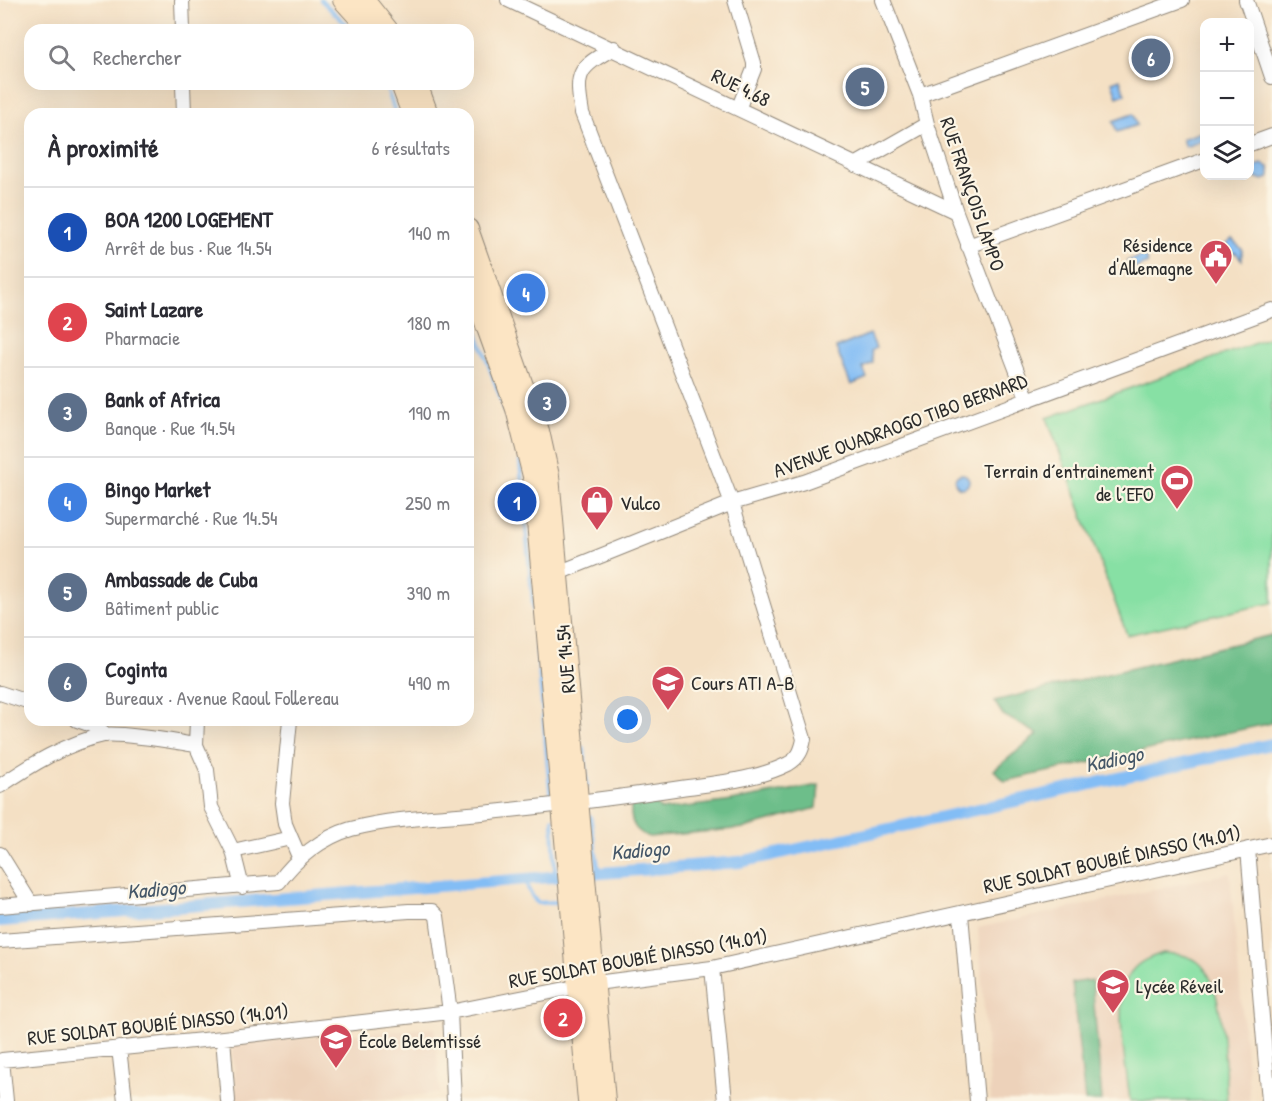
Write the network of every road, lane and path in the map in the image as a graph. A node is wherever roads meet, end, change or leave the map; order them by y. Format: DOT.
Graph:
graph roads {
  1 [pos="182,0"];
  2 [pos="343,0"];
  3 [pos="364,0"];
  4 [pos="508,0"];
  5 [pos="735,0"];
  6 [pos="883,0"];
  7 [pos="1182,0"];
  8 [pos="1246,0"];
  9 [pos="183,24"];
  10 [pos="365,24"];
  11 [pos="383,24"];
  12 [pos="614,48"];
  13 [pos="1272,77"];
  14 [pos="183,90"];
  15 [pos="403,90"];
  16 [pos="419,90"];
  17 [pos="920,95"];
  18 [pos="739,107"];
  19 [pos="184,108"];
  20 [pos="410,108"];
  21 [pos="426,108"];
  22 [pos="927,124"];
  23 [pos="1272,136"];
  24 [pos="1254,143"];
  25 [pos="1200,161"];
  26 [pos="855,165"];
  27 [pos="956,212"];
  28 [pos="474,246"];
  29 [pos="968,246"];
  30 [pos="474,292"];
  31 [pos="1272,310"];
  32 [pos="1028,400"];
  33 [pos="732,503"];
  34 [pos="550,574"];
  35 [pos="0,693"];
  36 [pos="24,701"];
  37 [pos="94,726"];
  38 [pos="197,726"];
  39 [pos="289,726"];
  40 [pos="106,735"];
  41 [pos="196,745"];
  42 [pos="0,786"];
  43 [pos="570,805"];
  44 [pos="291,838"];
  45 [pos="1272,844"];
  46 [pos="1248,849"];
  47 [pos="233,851"];
  48 [pos="0,854"];
  49 [pos="300,859"];
  50 [pos="242,887"];
  51 [pos="31,904"];
  52 [pos="0,906"];
  53 [pos="961,914"];
  54 [pos="0,941"];
  55 [pos="712,968"];
  56 [pos="587,986"];
  57 [pos="450,1012"];
  58 [pos="223,1038"];
  59 [pos="120,1048"];
  60 [pos="6,1101"];
  61 [pos="125,1101"];
  62 [pos="228,1101"];
  63 [pos="454,1101"];
  64 [pos="588,1101"];
  65 [pos="605,1101"];
  66 [pos="724,1101"];
  67 [pos="977,1101"];
  68 [pos="1269,1101"];
  1 -- 9 [label="street"];
  2 -- 10 [label="main road"];
  3 -- 11 [label="main road"];
  4 -- 12 [label="street, RUE 4.68"];
  5 -- 18 [label="street"];
  6 -- 17 [label="street, RUE FRANÇOIS LAMPO"];
  7 -- 17 [label="street"];
  8 -- 13 [label="street"];
  12 -- 18 [label="street, RUE 4.68"];
  12 -- 33 [label="street"];
  14 -- 19 [label="street"];
  15 -- 20 [label="main road"];
  16 -- 21 [label="main road"];
  17 -- 22 [label="street, RUE FRANÇOIS LAMPO"];
  18 -- 26 [label="street, RUE 4.68"];
  22 -- 26 [label="street"];
  22 -- 27 [label="street, RUE FRANÇOIS LAMPO"];
  23 -- 24 [label="street"];
  25 -- 29 [label="street"];
  26 -- 27 [label="street, RUE 4.68"];
  27 -- 29 [label="street, RUE FRANÇOIS LAMPO"];
  28 -- 34 [label="main road, RUE 14.54"];
  29 -- 32 [label="street, RUE FRANÇOIS LAMPO"];
  30 -- 34 [label="main road, RUE 14.54"];
  31 -- 32 [label="street, AVENUE OUADRAOGO TIBO BERNARD"];
  32 -- 33 [label="street, AVENUE OUADRAOGO TIBO BERNARD"];
  33 -- 34 [label="street, AVENUE OUADRAOGO TIBO BERNARD"];
  33 -- 43 [label="street"];
  34 -- 43 [label="main road, RUE 14.54"];
  35 -- 36 [label="street"];
  37 -- 40 [label="street"];
  38 -- 41 [label="street"];
  39 -- 44 [label="street"];
  40 -- 41 [label="street"];
  40 -- 42 [label="street"];
  41 -- 47 [label="street"];
  43 -- 49 [label="street"];
  43 -- 56 [label="main road, RUE 14.54"];
  44 -- 47 [label="street"];
  44 -- 49 [label="street"];
  45 -- 46 [label="street, RUE SOLDAT BOUBIÉ DIASSO (14.01)"];
  46 -- 53 [label="street, RUE SOLDAT BOUBIÉ DIASSO (14.01)"];
  46 -- 68 [label="street"];
  47 -- 50 [label="street"];
  48 -- 51 [label="street"];
  49 -- 50 [label="street"];
  50 -- 51 [label="street"];
  51 -- 52 [label="street"];
  53 -- 55 [label="street, RUE SOLDAT BOUBIÉ DIASSO (14.01)"];
  53 -- 67 [label="street"];
  54 -- 57 [label="street"];
  55 -- 56 [label="street, RUE SOLDAT BOUBIÉ DIASSO (14.01)"];
  55 -- 66 [label="street"];
  56 -- 57 [label="street, RUE SOLDAT BOUBIÉ DIASSO (14.01)"];
  56 -- 64 [label="main road"];
  56 -- 65 [label="main road, RUE 14.54"];
  57 -- 58 [label="street, RUE SOLDAT BOUBIÉ DIASSO (14.01)"];
  57 -- 63 [label="street"];
  58 -- 59 [label="street, RUE SOLDAT BOUBIÉ DIASSO (14.01)"];
  58 -- 62 [label="street"];
  59 -- 60 [label="street, RUE SOLDAT BOUBIÉ DIASSO (14.01)"];
  59 -- 61 [label="street"];
}
